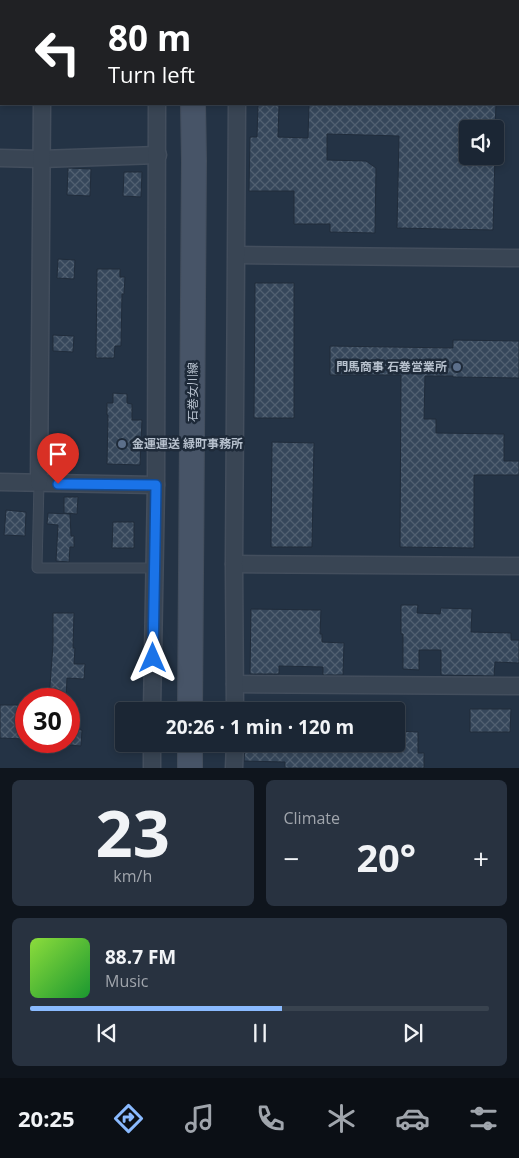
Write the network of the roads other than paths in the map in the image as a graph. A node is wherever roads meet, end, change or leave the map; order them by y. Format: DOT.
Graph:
graph roads {
  1 [pos="42,105"];
  2 [pos="157,105"];
  3 [pos="193,105"];
  4 [pos="237,105"];
  5 [pos="158,155"];
  6 [pos="0,158"];
  7 [pos="41,159"];
  8 [pos="236,256"];
  9 [pos="519,258"];
  10 [pos="0,482"];
  11 [pos="39,483"];
  12 [pos="156,485"];
  13 [pos="234,564"];
  14 [pos="519,566"];
  15 [pos="154,568"];
  16 [pos="235,684"];
  17 [pos="519,686"];
  18 [pos="152,702"];
  19 [pos="190,702"];
  20 [pos="235,702"];
  21 [pos="152,752"];
  22 [pos="190,752"];
  23 [pos="235,752"];
  24 [pos="152,768"];
  25 [pos="190,768"];
  26 [pos="234,768"];
  1 -- 7 [label="street"];
  2 -- 5 [label="street"];
  3 -- 19 [label="main road, 石巻女川線"];
  4 -- 8 [label="street"];
  5 -- 7 [label="street"];
  5 -- 12 [label="street"];
  6 -- 7 [label="street"];
  7 -- 11 [label="street"];
  8 -- 9 [label="street"];
  8 -- 13 [label="street"];
  10 -- 11 [label="street"];
  11 -- 12 [label="street"];
  11 -- 15 [label="lane"];
  12 -- 15 [label="street"];
  13 -- 14 [label="street"];
  13 -- 16 [label="street"];
  15 -- 18 [label="street"];
  16 -- 17 [label="street"];
  16 -- 20 [label="street"];
  21 -- 24 [label="street"];
  22 -- 25 [label="main road"];
  23 -- 26 [label="street"];
}
